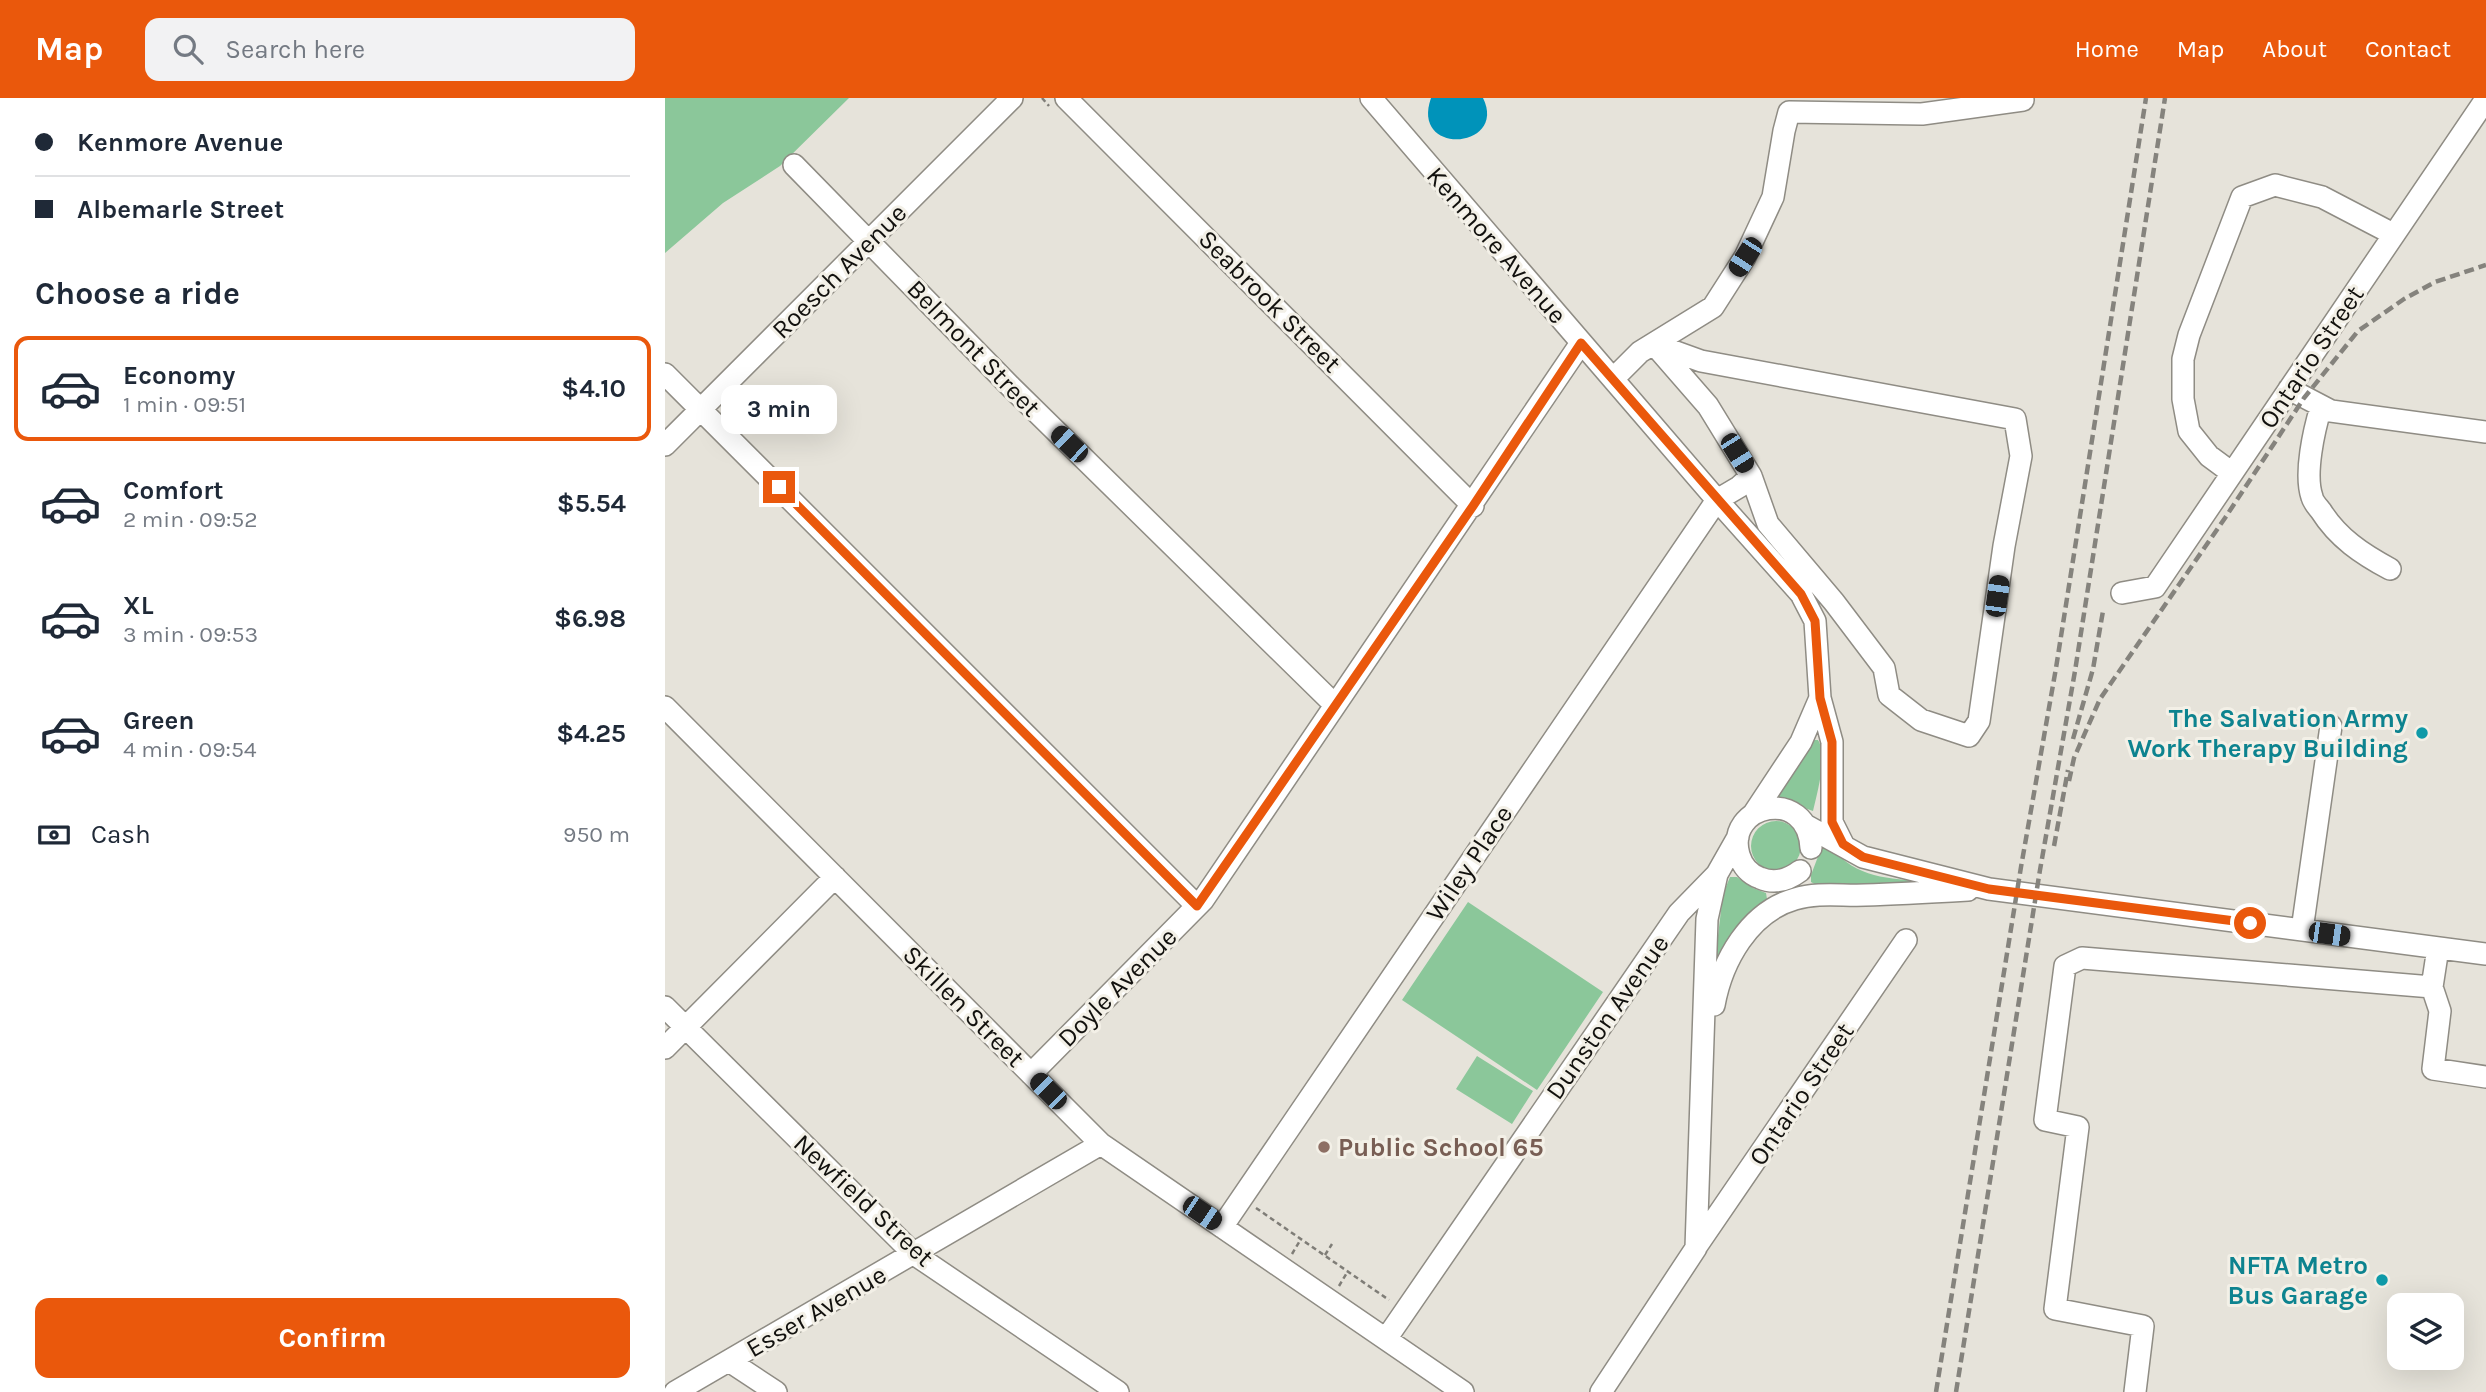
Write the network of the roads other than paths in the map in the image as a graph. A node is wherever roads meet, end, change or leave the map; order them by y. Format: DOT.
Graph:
graph roads {
  1 [pos="1013,98"];
  2 [pos="1066,98"];
  3 [pos="1371,98"];
  4 [pos="2486,99"];
  5 [pos="2023,100"];
  6 [pos="794,165"];
  7 [pos="2393,234"];
  8 [pos="869,241"];
  9 [pos="1581,343"];
  10 [pos="1654,344"];
  11 [pos="665,374"];
  12 [pos="1613,379"];
  13 [pos="2289,389"];
  14 [pos="2321,407"];
  15 [pos="701,410"];
  16 [pos="2486,432"];
  17 [pos="665,445"];
  18 [pos="2232,473"];
  19 [pos="1751,476"];
  20 [pos="1717,500"];
  21 [pos="1473,506"];
  22 [pos="2390,569"];
  23 [pos="2122,593"];
  24 [pos="1820,698"];
  25 [pos="1335,705"];
  26 [pos="665,707"];
  27 [pos="2331,726"];
  28 [pos="1754,813"];
  29 [pos="1820,827"];
  30 [pos="1738,837"];
  31 [pos="1717,874"];
  32 [pos="835,877"];
  33 [pos="1790,887"];
  34 [pos="1989,889"];
  35 [pos="1197,906"];
  36 [pos="2302,930"];
  37 [pos="1906,940"];
  38 [pos="2438,948"];
  39 [pos="2486,954"];
  40 [pos="2432,987"];
  41 [pos="665,1007"];
  42 [pos="686,1026"];
  43 [pos="665,1048"];
  44 [pos="1703,1062"];
  45 [pos="1031,1073"];
  46 [pos="2486,1077"];
  47 [pos="1101,1144"];
  48 [pos="1222,1227"];
  49 [pos="1696,1248"];
  50 [pos="914,1254"];
  51 [pos="1386,1339"];
  52 [pos="729,1361"];
  53 [pos="1605,1391"];
  54 [pos="675,1392"];
  55 [pos="776,1392"];
  56 [pos="1118,1392"];
  57 [pos="1463,1392"];
  58 [pos="2134,1392"];
  1 -- 8 [label="street, Roesch Avenue"];
  2 -- 21 [label="street, Seabrook Street"];
  3 -- 9 [label="street, Kenmore Avenue"];
  4 -- 7 [label="street, Ontario Street"];
  5 -- 10 [label="street"];
  6 -- 8 [label="street, Belmont Street"];
  7 -- 13 [label="street, Ontario Street"];
  7 -- 18 [label="street"];
  8 -- 15 [label="street, Roesch Avenue"];
  8 -- 25 [label="street, Belmont Street"];
  9 -- 12 [label="street, Kenmore Avenue"];
  9 -- 21 [label="street, Doyle Avenue"];
  10 -- 12 [label="street"];
  10 -- 19 [label="street"];
  10 -- 19 [label="street"];
  11 -- 15 [label="street"];
  12 -- 20 [label="street, Kenmore Avenue"];
  13 -- 14 [label="street"];
  13 -- 18 [label="street, Ontario Street"];
  14 -- 16 [label="street"];
  14 -- 22 [label="street"];
  15 -- 17 [label="street, Roesch Avenue"];
  15 -- 35 [label="street"];
  18 -- 23 [label="street, Ontario Street"];
  19 -- 20 [label="street"];
  20 -- 24 [label="street, Kenmore Avenue"];
  20 -- 48 [label="street, Wiley Place"];
  21 -- 25 [label="street, Doyle Avenue"];
  24 -- 28 [label="street, Kenmore Avenue"];
  24 -- 29 [label="street, Kenmore Avenue"];
  25 -- 35 [label="street, Doyle Avenue"];
  26 -- 32 [label="street, Skillen Street"];
  27 -- 36 [label="street"];
  28 -- 29 [label="street"];
  28 -- 30 [label="street"];
  29 -- 33 [label="street"];
  29 -- 34 [label="street, Kenmore Avenue"];
  30 -- 31 [label="street"];
  30 -- 33 [label="street"];
  31 -- 44 [label="street"];
  31 -- 51 [label="street, Dunston Avenue"];
  32 -- 42 [label="street"];
  32 -- 45 [label="street, Skillen Street"];
  33 -- 34 [label="street, Kenmore Avenue"];
  33 -- 44 [label="street"];
  34 -- 36 [label="street, Kenmore Avenue"];
  35 -- 45 [label="street, Doyle Avenue"];
  36 -- 38 [label="street, Kenmore Avenue"];
  37 -- 49 [label="street, Ontario Street"];
  38 -- 39 [label="street, Kenmore Avenue"];
  38 -- 40 [label="street"];
  40 -- 46 [label="street"];
  40 -- 58 [label="street"];
  41 -- 42 [label="street, Newfield Street"];
  42 -- 43 [label="street"];
  42 -- 50 [label="street, Newfield Street"];
  44 -- 49 [label="street"];
  45 -- 47 [label="street, Skillen Street"];
  47 -- 48 [label="street, Skillen Street"];
  47 -- 50 [label="street, Esser Avenue"];
  48 -- 51 [label="street, Skillen Street"];
  49 -- 53 [label="street, Ontario Street"];
  50 -- 52 [label="street, Esser Avenue"];
  50 -- 56 [label="street, Newfield Street"];
  51 -- 57 [label="street, Skillen Street"];
  52 -- 54 [label="street, Esser Avenue"];
  52 -- 55 [label="street"];
}
